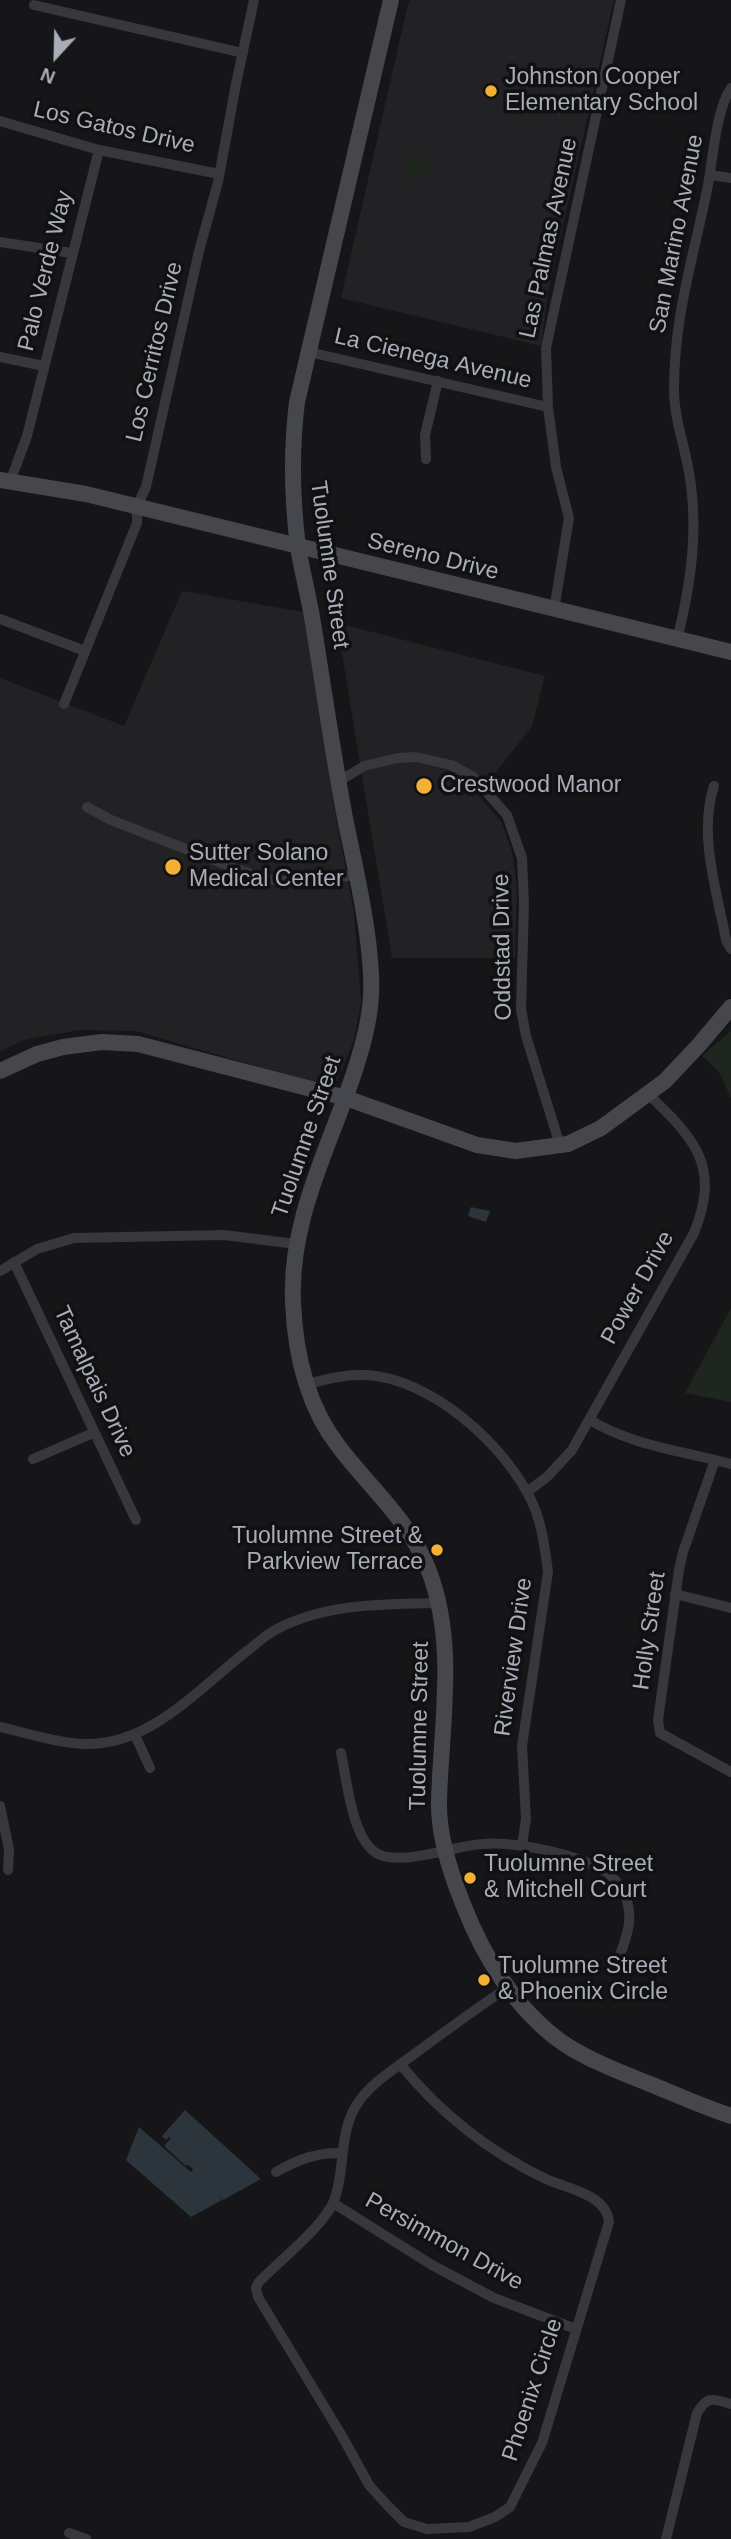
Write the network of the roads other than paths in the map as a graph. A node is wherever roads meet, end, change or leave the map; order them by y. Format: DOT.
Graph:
graph roads {
  1 [pos="254,0"];
  2 [pos="391,0"];
  3 [pos="621,0"];
  4 [pos="34,5"];
  5 [pos="243,53"];
  6 [pos="731,88"];
  7 [pos="0,121"];
  8 [pos="99,150"];
  9 [pos="219,174"];
  10 [pos="710,175"];
  11 [pos="731,178"];
  12 [pos="0,242"];
  13 [pos="71,253"];
  14 [pos="309,352"];
  15 [pos="0,357"];
  16 [pos="44,366"];
  17 [pos="438,381"];
  18 [pos="548,407"];
  19 [pos="426,459"];
  20 [pos="5,481"];
  21 [pos="137,506"];
  22 [pos="298,547"];
  23 [pos="554,610"];
  24 [pos="0,619"];
  25 [pos="677,640"];
  26 [pos="85,652"];
  27 [pos="731,652"];
  28 [pos="64,704"];
  29 [pos="338,782"];
  30 [pos="714,786"];
  31 [pos="87,807"];
  32 [pos="357,876"];
  33 [pos="731,949"];
  34 [pos="731,1007"];
  35 [pos="0,1071"];
  36 [pos="648,1094"];
  37 [pos="346,1098"];
  38 [pos="559,1145"];
  39 [pos="296,1244"];
  40 [pos="14,1262"];
  41 [pos="0,1271"];
  42 [pos="308,1384"];
  43 [pos="590,1420"];
  44 [pos="93,1433"];
  45 [pos="33,1459"];
  46 [pos="715,1460"];
  47 [pos="731,1464"];
  48 [pos="527,1492"];
  49 [pos="136,1520"];
  50 [pos="676,1594"];
  51 [pos="439,1603"];
  52 [pos="731,1608"];
  53 [pos="0,1727"];
  54 [pos="135,1735"];
  55 [pos="341,1753"];
  56 [pos="150,1768"];
  57 [pos="731,1772"];
  58 [pos="0,1806"];
  59 [pos="522,1845"];
  60 [pos="445,1849"];
  61 [pos="8,1870"];
  62 [pos="617,1963"];
  63 [pos="508,1987"];
  64 [pos="400,2064"];
  65 [pos="731,2116"];
  66 [pos="342,2153"];
  67 [pos="276,2172"];
  68 [pos="333,2203"];
  69 [pos="576,2329"];
  70 [pos="731,2404"];
  71 [pos="69,2533"];
  72 [pos="86,2539"];
  73 [pos="666,2539"];
  1 -- 5 [label="street, Los Cerritos Drive"];
  2 -- 14 [label="main road, Tuolumne Street"];
  3 -- 18 [label="street, Las Palmas Avenue"];
  4 -- 5 [label="street"];
  5 -- 9 [label="street, Los Cerritos Drive"];
  6 -- 10 [label="street, San Marino Avenue"];
  7 -- 8 [label="street, Los Gatos Drive"];
  8 -- 9 [label="street, Los Gatos Drive"];
  8 -- 13 [label="street, Palo Verde Way"];
  9 -- 21 [label="street, Los Cerritos Drive"];
  10 -- 11 [label="street"];
  10 -- 25 [label="street, San Marino Avenue"];
  12 -- 13 [label="street"];
  13 -- 16 [label="street, Palo Verde Way"];
  14 -- 17 [label="street, La Cienega Avenue"];
  14 -- 22 [label="main road, Tuolumne Street"];
  15 -- 16 [label="street"];
  16 -- 20 [label="street, Palo Verde Way"];
  17 -- 18 [label="street, La Cienega Avenue"];
  17 -- 19 [label="street"];
  18 -- 23 [label="street, Las Palmas Avenue"];
  20 -- 21 [label="main road, Sereno Drive"];
  21 -- 22 [label="main road, Sereno Drive"];
  21 -- 26 [label="street, Los Cerritos Drive"];
  22 -- 23 [label="main road, Sereno Drive"];
  22 -- 29 [label="main road, Tuolumne Street"];
  23 -- 25 [label="main road, Sereno Drive"];
  24 -- 26 [label="street"];
  25 -- 27 [label="main road, Sereno Drive"];
  26 -- 28 [label="street, Los Cerritos Drive"];
  29 -- 32 [label="main road, Tuolumne Street"];
  29 -- 38 [label="street, Oddstad Drive"];
  30 -- 33 [label="street"];
  31 -- 32 [label="street"];
  32 -- 37 [label="main road, Tuolumne Street"];
  34 -- 36 [label="main road"];
  35 -- 37 [label="main road"];
  36 -- 38 [label="main road"];
  36 -- 43 [label="street, Power Drive"];
  37 -- 38 [label="main road"];
  37 -- 39 [label="main road, Tuolumne Street"];
  39 -- 40 [label="street"];
  39 -- 42 [label="main road, Tuolumne Street"];
  40 -- 41 [label="street"];
  40 -- 44 [label="street, Tamalpais Drive"];
  42 -- 48 [label="street, Riverview Drive"];
  42 -- 51 [label="main road, Tuolumne Street"];
  43 -- 46 [label="street"];
  43 -- 48 [label="street, Power Drive"];
  44 -- 45 [label="street"];
  44 -- 49 [label="street, Tamalpais Drive"];
  46 -- 47 [label="street"];
  46 -- 50 [label="street, Holly Street"];
  48 -- 59 [label="street, Riverview Drive"];
  50 -- 52 [label="street"];
  50 -- 57 [label="street, Holly Street"];
  51 -- 54 [label="street"];
  51 -- 60 [label="main road, Tuolumne Street"];
  53 -- 54 [label="street"];
  54 -- 56 [label="street"];
  55 -- 60 [label="street"];
  58 -- 61 [label="street"];
  59 -- 60 [label="street"];
  59 -- 62 [label="street"];
  60 -- 63 [label="main road, Tuolumne Street"];
  63 -- 64 [label="street, Phoenix Circle"];
  63 -- 65 [label="main road, Tuolumne Street"];
  64 -- 66 [label="street, Phoenix Circle"];
  64 -- 69 [label="street, Phoenix Circle"];
  66 -- 67 [label="street"];
  66 -- 68 [label="street, Phoenix Circle"];
  68 -- 69 [label="street, Persimmon Drive"];
  68 -- 69 [label="street, Phoenix Circle"];
  70 -- 73 [label="street"];
  71 -- 72 [label="street"];
}
